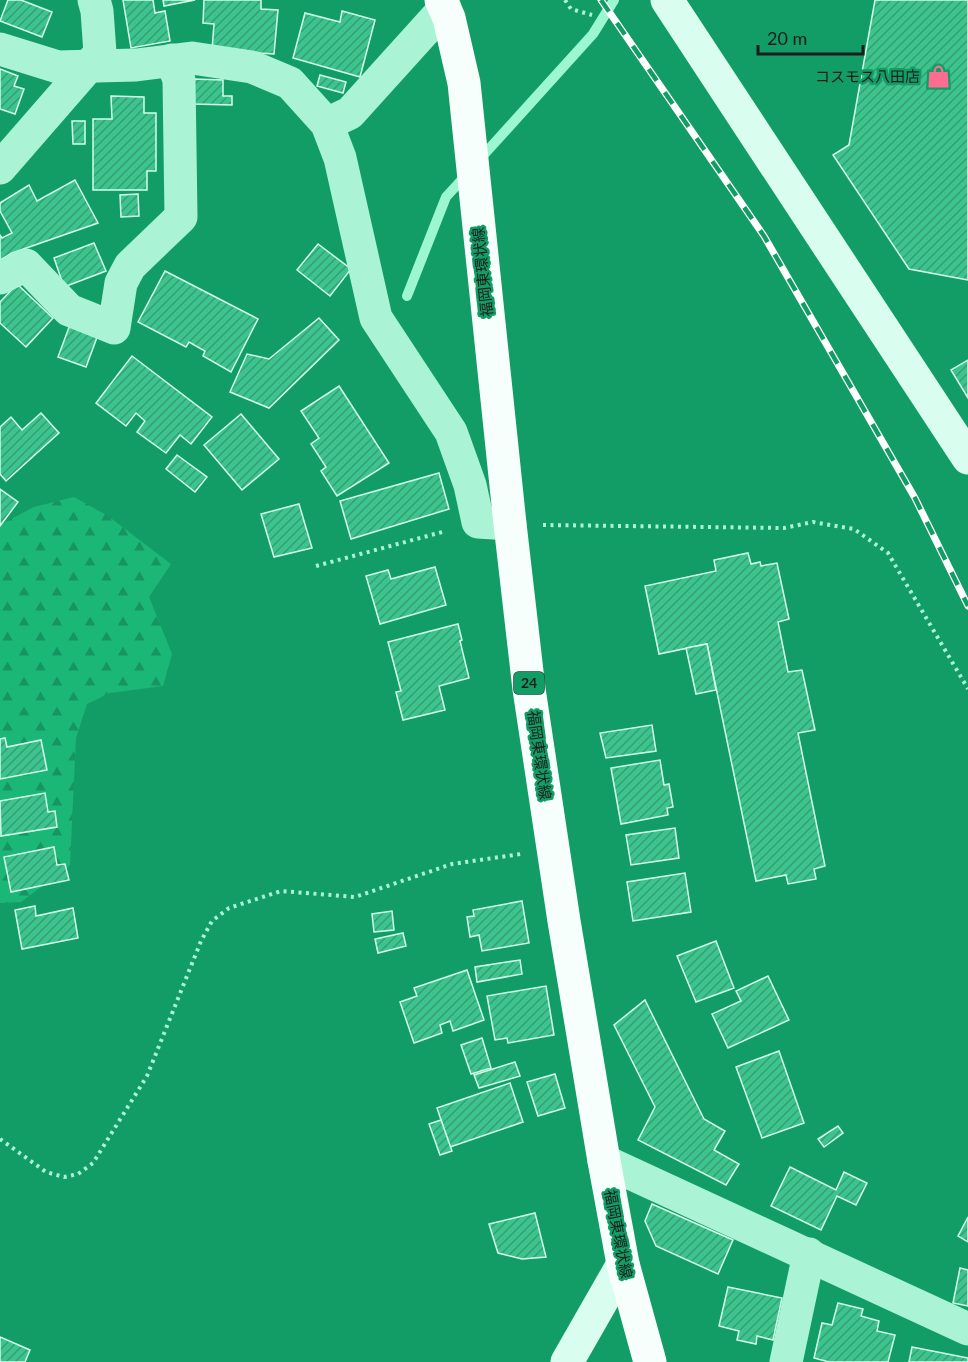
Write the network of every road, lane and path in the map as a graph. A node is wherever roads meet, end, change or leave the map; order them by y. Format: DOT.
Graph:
graph roads {
  1 [pos="94,0"];
  2 [pos="565,0"];
  3 [pos="667,0"];
  4 [pos="443,4"];
  5 [pos="592,15"];
  6 [pos="0,49"];
  7 [pos="172,60"];
  8 [pos="88,67"];
  9 [pos="327,124"];
  10 [pos="0,168"];
  11 [pos="0,278"];
  12 [pos="968,458"];
  13 [pos="494,523"];
  14 [pos="316,566"];
  15 [pos="968,689"];
  16 [pos="553,849"];
  17 [pos="0,1139"];
  18 [pos="604,1161"];
  19 [pos="809,1254"];
  20 [pos="623,1264"];
  21 [pos="968,1329"];
  22 [pos="567,1362"];
  23 [pos="650,1362"];
  24 [pos="786,1362"];
  1 -- 8 [label="street"];
  2 -- 5 [label="path"];
  3 -- 12 [label="street"];
  4 -- 9 [label="street"];
  4 -- 13 [label="main road, 福岡東環状線 / 24"];
  6 -- 8 [label="street"];
  7 -- 8 [label="street"];
  7 -- 9 [label="street"];
  7 -- 11 [label="street"];
  8 -- 10 [label="street"];
  9 -- 13 [label="street"];
  13 -- 14 [label="path"];
  13 -- 15 [label="path"];
  13 -- 16 [label="main road, 福岡東環状線 / 24"];
  16 -- 17 [label="path"];
  16 -- 18 [label="main road, 福岡東環状線 / 24"];
  18 -- 19 [label="street"];
  18 -- 20 [label="main road, 福岡東環状線 / 24"];
  19 -- 21 [label="street"];
  19 -- 24 [label="street"];
  20 -- 22 [label="street"];
  20 -- 23 [label="main road, 福岡東環状線 / 24"];
}
